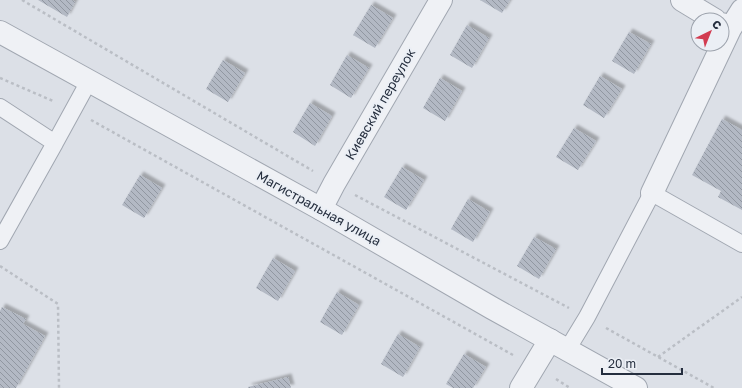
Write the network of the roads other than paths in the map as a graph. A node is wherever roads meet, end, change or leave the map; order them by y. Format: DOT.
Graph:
graph roads {
  1 [pos="441,0"];
  2 [pos="682,0"];
  3 [pos="742,10"];
  4 [pos="703,12"];
  5 [pos="730,23"];
  6 [pos="0,32"];
  7 [pos="715,52"];
  8 [pos="89,81"];
  9 [pos="0,107"];
  10 [pos="55,143"];
  11 [pos="652,193"];
  12 [pos="321,209"];
  13 [pos="0,241"];
  14 [pos="742,244"];
  15 [pos="559,345"];
  16 [pos="521,388"];
  17 [pos="636,388"];
  1 -- 12 [label="street, Киевский переулок"];
  2 -- 4 [label="street"];
  3 -- 5 [label="street"];
  6 -- 8 [label="street, Магистральная улица"];
  7 -- 11 [label="street"];
  8 -- 10 [label="lane"];
  8 -- 12 [label="street, Магистральная улица"];
  9 -- 10 [label="lane"];
  10 -- 13 [label="lane"];
  11 -- 14 [label="lane"];
  11 -- 15 [label="lane"];
  12 -- 15 [label="street, Магистральная улица"];
  15 -- 16 [label="street"];
  15 -- 17 [label="street, Магистральная улица"];
}
